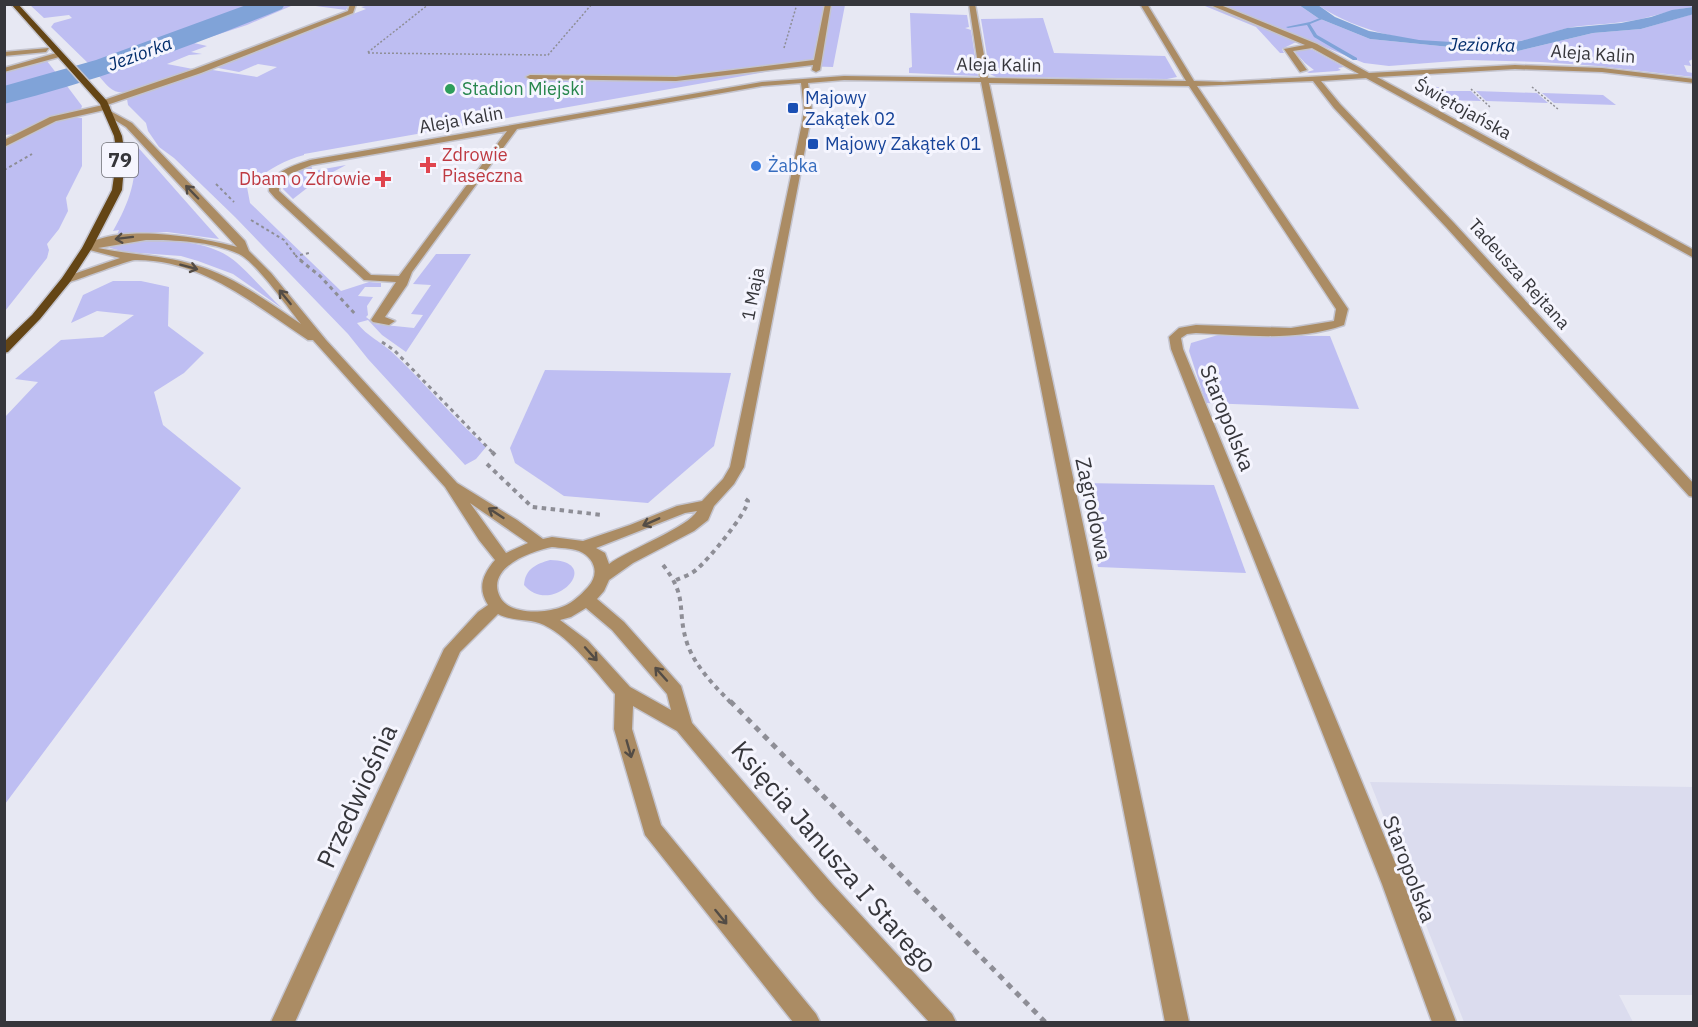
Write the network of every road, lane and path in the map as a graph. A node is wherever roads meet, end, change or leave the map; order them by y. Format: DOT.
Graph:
graph roads {
  1 [pos="14,4"];
  2 [pos="353,4"];
  3 [pos="429,4"];
  4 [pos="592,4"];
  5 [pos="797,4"];
  6 [pos="828,4"];
  7 [pos="972,4"];
  8 [pos="1143,4"];
  9 [pos="1211,4"];
  10 [pos="1314,46"];
  11 [pos="4,54"];
  12 [pos="60,54"];
  13 [pos="817,64"];
  14 [pos="778,66"];
  15 [pos="4,70"];
  16 [pos="1303,70"];
  17 [pos="530,76"];
  18 [pos="1370,76"];
  19 [pos="810,79"];
  20 [pos="1316,80"];
  21 [pos="986,81"];
  22 [pos="1694,81"];
  23 [pos="1193,84"];
  24 [pos="1467,85"];
  25 [pos="1532,87"];
  26 [pos="1490,107"];
  27 [pos="106,108"];
  28 [pos="1559,110"];
  29 [pos="514,128"];
  30 [pos="4,144"];
  31 [pos="333,246"];
  32 [pos="87,248"];
  33 [pos="244,252"];
  34 [pos="1694,255"];
  35 [pos="131,259"];
  36 [pos="402,279"];
  37 [pos="66,280"];
  38 [pos="360,320"];
  39 [pos="389,321"];
  40 [pos="375,337"];
  41 [pos="322,343"];
  42 [pos="4,349"];
  43 [pos="495,455"];
  44 [pos="487,464"];
  45 [pos="451,484"];
  46 [pos="1694,493"];
  47 [pos="748,501"];
  48 [pos="706,505"];
  49 [pos="604,515"];
  50 [pos="540,544"];
  51 [pos="585,546"];
  52 [pos="504,561"];
  53 [pos="660,561"];
  54 [pos="604,576"];
  55 [pos="676,580"];
  56 [pos="588,601"];
  57 [pos="498,606"];
  58 [pos="546,618"];
  59 [pos="624,692"];
  60 [pos="684,726"];
  61 [pos="283,1023"];
  62 [pos="808,1023"];
  63 [pos="944,1023"];
  64 [pos="1046,1023"];
  65 [pos="1177,1023"];
  66 [pos="1444,1023"];
  1 -- 12 [label="main road, 79"];
  2 -- 27 [label="street"];
  3 -- 4 [label="path"];
  5 -- 14 [label="path"];
  6 -- 13 [label="street, 1 Maja"];
  7 -- 21 [label="street, Zagrodowa"];
  8 -- 23 [label="street, Staropolska"];
  9 -- 10 [label="street, Świętojańska"];
  10 -- 16 [label="street"];
  10 -- 18 [label="street, Świętojańska"];
  11 -- 12 [label="street"];
  12 -- 15 [label="street"];
  12 -- 27 [label="main road, 79"];
  13 -- 14 [label="street"];
  13 -- 19 [label="street, 1 Maja"];
  14 -- 17 [label="street"];
  18 -- 20 [label="street, Aleja Kalin"];
  18 -- 22 [label="street, Aleja Kalin"];
  18 -- 34 [label="street, Świętojańska"];
  19 -- 21 [label="street, Aleja Kalin"];
  19 -- 29 [label="street, Aleja Kalin"];
  19 -- 48 [label="street, 1 Maja"];
  20 -- 23 [label="street, Aleja Kalin"];
  20 -- 46 [label="street, Tadeusza Rejtana"];
  21 -- 23 [label="street, Aleja Kalin"];
  21 -- 65 [label="street, Zagrodowa"];
  23 -- 66 [label="street, Staropolska"];
  24 -- 26 [label="path"];
  25 -- 28 [label="path"];
  27 -- 30 [label="street"];
  27 -- 32 [label="main road, 79"];
  33 -- 27 [label="street, one-way"];
  29 -- 31 [label="street, Aleja Kalin"];
  29 -- 36 [label="street"];
  31 -- 36 [label="street"];
  31 -- 38 [label="path"];
  33 -- 32 [label="street, one-way"];
  32 -- 35 [label="street"];
  32 -- 37 [label="main road, 79"];
  41 -- 33 [label="street, one-way"];
  35 -- 37 [label="street"];
  35 -- 41 [label="street, one-way"];
  36 -- 39 [label="street"];
  37 -- 42 [label="main road, 79"];
  40 -- 43 [label="path"];
  41 -- 45 [label="street"];
  44 -- 49 [label="path"];
  50 -- 45 [label="street, one-way"];
  45 -- 52 [label="street"];
  47 -- 55 [label="path"];
  48 -- 51 [label="street, one-way"];
  48 -- 54 [label="street, 1 Maja"];
  50 -- 51 [label="street"];
  50 -- 52 [label="street"];
  51 -- 54 [label="street"];
  52 -- 57 [label="street"];
  53 -- 55 [label="path"];
  54 -- 56 [label="street"];
  55 -- 64 [label="path"];
  56 -- 58 [label="street"];
  60 -- 56 [label="street, Księcia Janusza I Starego, one-way"];
  57 -- 58 [label="street"];
  57 -- 61 [label="street, Przedwiośnia"];
  58 -- 59 [label="street, Księcia Janusza I Starego, one-way"];
  59 -- 60 [label="street, Księcia Janusza I Starego"];
  59 -- 62 [label="street, one-way"];
  60 -- 63 [label="street, Księcia Janusza I Starego"];
}
